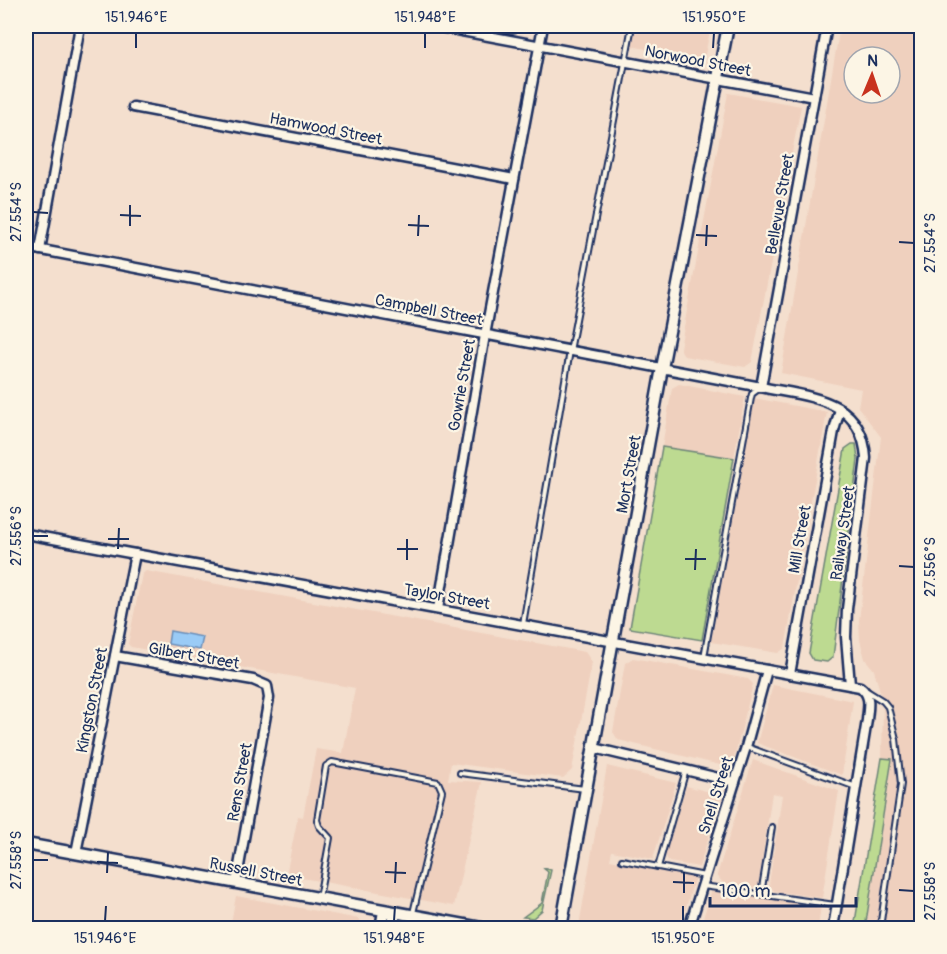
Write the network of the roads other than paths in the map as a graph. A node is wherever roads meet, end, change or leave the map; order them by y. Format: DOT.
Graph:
graph roads {
  1 [pos="80,26"];
  2 [pos="435,26"];
  3 [pos="543,26"];
  4 [pos="632,26"];
  5 [pos="728,26"];
  6 [pos="827,26"];
  7 [pos="539,45"];
  8 [pos="625,61"];
  9 [pos="717,79"];
  10 [pos="814,97"];
  11 [pos="133,107"];
  12 [pos="514,179"];
  13 [pos="26,247"];
  14 [pos="40,250"];
  15 [pos="485,335"];
  16 [pos="570,351"];
  17 [pos="662,369"];
  18 [pos="761,387"];
  19 [pos="826,400"];
  20 [pos="840,409"];
  21 [pos="26,534"];
  22 [pos="135,554"];
  23 [pos="438,609"];
  24 [pos="522,625"];
  25 [pos="614,642"];
  26 [pos="115,656"];
  27 [pos="704,658"];
  28 [pos="767,670"];
  29 [pos="790,674"];
  30 [pos="850,685"];
  31 [pos="267,686"];
  32 [pos="862,689"];
  33 [pos="746,747"];
  34 [pos="594,748"];
  35 [pos="686,770"];
  36 [pos="460,773"];
  37 [pos="735,782"];
  38 [pos="856,787"];
  39 [pos="586,789"];
  40 [pos="772,827"];
  41 [pos="26,844"];
  42 [pos="76,853"];
  43 [pos="622,860"];
  44 [pos="658,867"];
  45 [pos="705,876"];
  46 [pos="237,883"];
  47 [pos="702,885"];
  48 [pos="761,894"];
  49 [pos="319,898"];
  50 [pos="837,906"];
  51 [pos="389,912"];
  52 [pos="412,916"];
  53 [pos="381,928"];
  54 [pos="392,928"];
  55 [pos="482,928"];
  56 [pos="561,928"];
  57 [pos="689,928"];
  58 [pos="833,928"];
  59 [pos="880,928"];
  1 -- 14 [label="street"];
  2 -- 7 [label="street, Norwood Street"];
  3 -- 7 [label="street, Gowrie Street"];
  4 -- 8 [label="lane"];
  5 -- 9 [label="street, Mort Street"];
  6 -- 10 [label="street, Bellevue Street"];
  7 -- 8 [label="street, Norwood Street"];
  7 -- 12 [label="street, Gowrie Street"];
  8 -- 9 [label="street, Norwood Street"];
  8 -- 16 [label="lane"];
  9 -- 10 [label="street, Norwood Street"];
  9 -- 17 [label="street, Mort Street"];
  10 -- 18 [label="street, Bellevue Street"];
  11 -- 12 [label="street, Hamwood Street"];
  12 -- 15 [label="street, Gowrie Street"];
  13 -- 14 [label="street, Campbell Street"];
  14 -- 15 [label="street, Campbell Street"];
  15 -- 16 [label="street, Campbell Street"];
  15 -- 23 [label="street, Gowrie Street"];
  16 -- 17 [label="street, Campbell Street"];
  16 -- 24 [label="lane"];
  17 -- 18 [label="street, Campbell Street"];
  17 -- 25 [label="street, Mort Street"];
  18 -- 19 [label="street, Campbell Street"];
  18 -- 27 [label="lane"];
  19 -- 20 [label="street, Railway Street"];
  20 -- 29 [label="street, Mill Street"];
  20 -- 30 [label="street, Railway Street"];
  21 -- 22 [label="street, Taylor Street"];
  22 -- 23 [label="street, Taylor Street"];
  22 -- 26 [label="street, Kingston Street"];
  23 -- 24 [label="street, Taylor Street"];
  24 -- 25 [label="street, Taylor Street"];
  25 -- 27 [label="street, Taylor Street"];
  25 -- 34 [label="street, Mort Street"];
  26 -- 31 [label="street, Gilbert Street"];
  26 -- 42 [label="street, Kingston Street"];
  27 -- 28 [label="street, Taylor Street"];
  28 -- 29 [label="street, Taylor Street"];
  28 -- 33 [label="street, Snell Street"];
  29 -- 30 [label="street, Taylor Street"];
  30 -- 32 [label="street, Taylor Street"];
  31 -- 46 [label="street, Rens Street"];
  32 -- 38 [label="street"];
  32 -- 59 [label="lane"];
  33 -- 37 [label="street, Snell Street"];
  33 -- 38 [label="lane"];
  34 -- 35 [label="street"];
  34 -- 39 [label="street, Mort Street"];
  35 -- 37 [label="street"];
  35 -- 44 [label="lane"];
  36 -- 39 [label="lane"];
  37 -- 45 [label="street, Snell Street"];
  38 -- 50 [label="street"];
  39 -- 56 [label="street, Mort Street"];
  40 -- 48 [label="lane"];
  41 -- 42 [label="street, Russell Street"];
  42 -- 46 [label="street, Russell Street"];
  43 -- 44 [label="lane"];
  44 -- 45 [label="lane"];
  45 -- 47 [label="street, Snell Street"];
  46 -- 49 [label="street, Russell Street"];
  47 -- 48 [label="lane"];
  47 -- 57 [label="street, Snell Street"];
  48 -- 50 [label="lane"];
  49 -- 51 [label="street, Russell Street"];
  49 -- 52 [label="lane"];
  50 -- 58 [label="street"];
  51 -- 52 [label="street, Russell Street"];
  51 -- 53 [label="street"];
  51 -- 54 [label="street"];
  52 -- 55 [label="street, Russell Street"];
}
